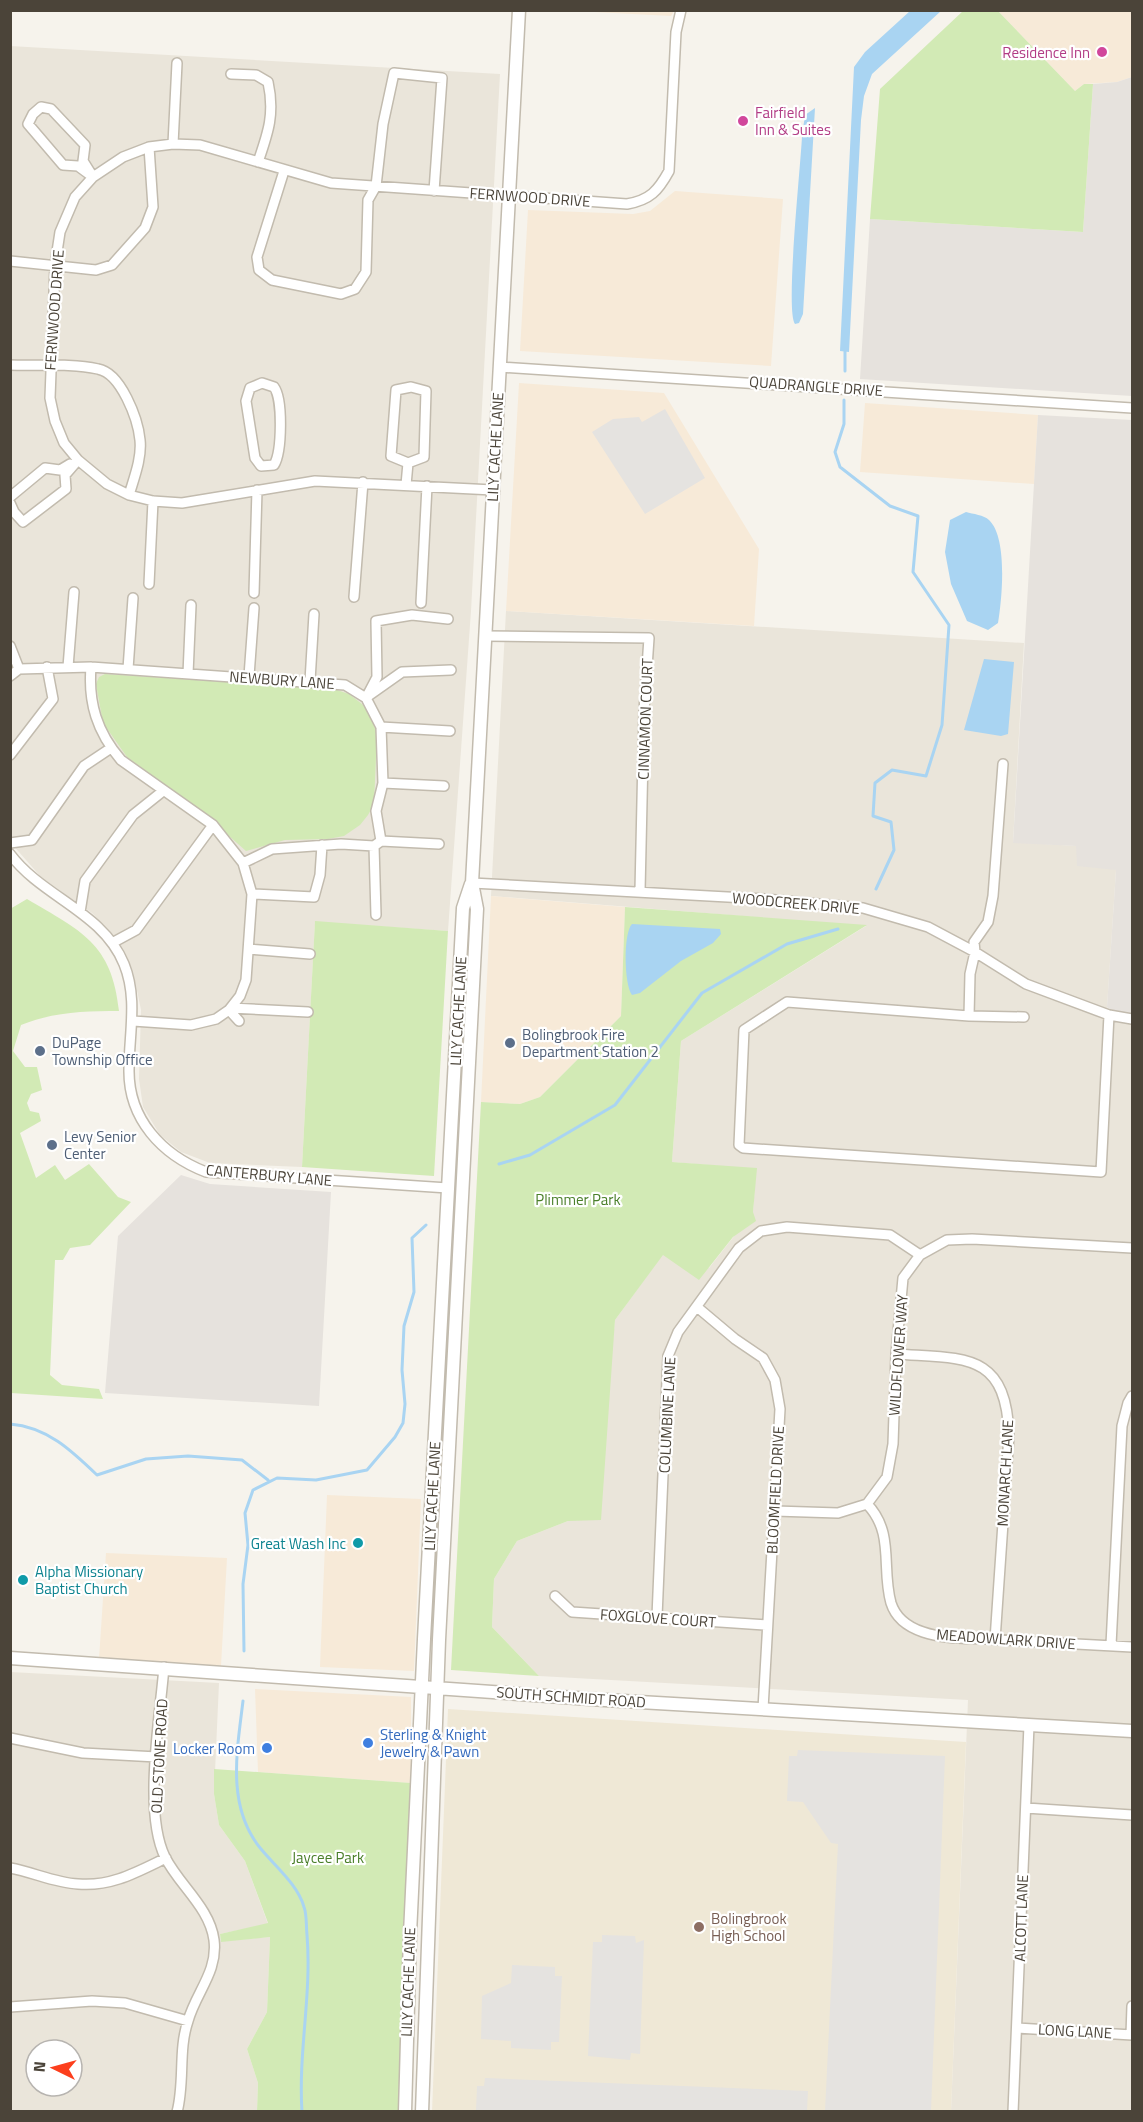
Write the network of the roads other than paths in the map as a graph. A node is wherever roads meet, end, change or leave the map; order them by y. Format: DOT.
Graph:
graph roads {
  1 [pos="519,10"];
  2 [pos="681,10"];
  3 [pos="177,63"];
  4 [pos="231,74"];
  5 [pos="173,144"];
  6 [pos="149,147"];
  7 [pos="258,162"];
  8 [pos="284,171"];
  9 [pos="93,177"];
  10 [pos="376,186"];
  11 [pos="434,191"];
  12 [pos="507,195"];
  13 [pos="10,261"];
  14 [pos="55,265"];
  15 [pos="10,365"];
  16 [pos="499,366"];
  17 [pos="50,367"];
  18 [pos="1132,408"];
  19 [pos="78,460"];
  20 [pos="408,463"];
  21 [pos="267,466"];
  22 [pos="363,482"];
  23 [pos="406,485"];
  24 [pos="427,486"];
  25 [pos="271,488"];
  26 [pos="257,490"];
  27 [pos="493,490"];
  28 [pos="129,495"];
  29 [pos="10,497"];
  30 [pos="153,501"];
  31 [pos="12,508"];
  32 [pos="149,584"];
  33 [pos="74,592"];
  34 [pos="254,593"];
  35 [pos="354,597"];
  36 [pos="133,598"];
  37 [pos="421,603"];
  38 [pos="191,605"];
  39 [pos="254,608"];
  40 [pos="314,614"];
  41 [pos="448,619"];
  42 [pos="485,636"];
  43 [pos="10,646"];
  44 [pos="47,667"];
  45 [pos="68,667"];
  46 [pos="91,667"];
  47 [pos="19,669"];
  48 [pos="128,669"];
  49 [pos="451,670"];
  50 [pos="188,674"];
  51 [pos="10,676"];
  52 [pos="249,676"];
  53 [pos="310,681"];
  54 [pos="366,698"];
  55 [pos="381,727"];
  56 [pos="450,731"];
  57 [pos="111,748"];
  58 [pos="10,754"];
  59 [pos="1003,764"];
  60 [pos="383,783"];
  61 [pos="444,786"];
  62 [pos="163,791"];
  63 [pos="213,825"];
  64 [pos="10,843"];
  65 [pos="377,844"];
  66 [pos="439,844"];
  67 [pos="322,845"];
  68 [pos="10,854"];
  69 [pos="243,863"];
  70 [pos="472,883"];
  71 [pos="640,891"];
  72 [pos="252,894"];
  73 [pos="80,912"];
  74 [pos="376,915"];
  75 [pos="112,943"];
  76 [pos="249,950"];
  77 [pos="975,952"];
  78 [pos="310,954"];
  79 [pos="230,1009"];
  80 [pos="308,1012"];
  81 [pos="1109,1015"];
  82 [pos="969,1016"];
  83 [pos="1024,1017"];
  84 [pos="1132,1019"];
  85 [pos="133,1021"];
  86 [pos="239,1021"];
  87 [pos="448,1188"];
  88 [pos="462,1188"];
  89 [pos="1132,1248"];
  90 [pos="920,1255"];
  91 [pos="698,1308"];
  92 [pos="896,1354"];
  93 [pos="1132,1396"];
  94 [pos="867,1504"];
  95 [pos="775,1511"];
  96 [pos="555,1596"];
  97 [pos="657,1617"];
  98 [pos="766,1625"];
  99 [pos="995,1640"];
  100 [pos="1111,1646"];
  101 [pos="1132,1647"];
  102 [pos="10,1658"];
  103 [pos="164,1667"];
  104 [pos="422,1687"];
  105 [pos="437,1688"];
  106 [pos="763,1709"];
  107 [pos="1029,1725"];
  108 [pos="1132,1731"];
  109 [pos="10,1738"];
  110 [pos="157,1756"];
  111 [pos="1026,1808"];
  112 [pos="1132,1815"];
  113 [pos="166,1858"];
  114 [pos="10,1868"];
  115 [pos="1132,2006"];
  116 [pos="10,2007"];
  117 [pos="188,2021"];
  118 [pos="1017,2028"];
  119 [pos="1132,2035"];
  120 [pos="177,2112"];
  121 [pos="405,2112"];
  122 [pos="422,2112"];
  123 [pos="1013,2112"];
  1 -- 12 [label="street, LILY CACHE LANE"];
  2 -- 12 [label="street, FERNWOOD DRIVE"];
  3 -- 5 [label="street"];
  4 -- 7 [label="street"];
  5 -- 6 [label="street, FERNWOOD DRIVE"];
  5 -- 7 [label="street, FERNWOOD DRIVE"];
  6 -- 9 [label="street, FERNWOOD DRIVE"];
  6 -- 14 [label="street"];
  7 -- 8 [label="street, FERNWOOD DRIVE"];
  8 -- 10 [label="street, FERNWOOD DRIVE"];
  8 -- 10 [label="street"];
  9 -- 9 [label="street"];
  9 -- 14 [label="street, FERNWOOD DRIVE"];
  10 -- 11 [label="street, FERNWOOD DRIVE"];
  10 -- 11 [label="street"];
  11 -- 12 [label="street, FERNWOOD DRIVE"];
  12 -- 16 [label="street, LILY CACHE LANE"];
  13 -- 14 [label="street"];
  14 -- 17 [label="street, FERNWOOD DRIVE"];
  15 -- 17 [label="street"];
  16 -- 18 [label="street, QUADRANGLE DRIVE"];
  16 -- 27 [label="street, LILY CACHE LANE"];
  17 -- 19 [label="street, FERNWOOD DRIVE"];
  17 -- 28 [label="street"];
  19 -- 28 [label="street, FERNWOOD DRIVE"];
  19 -- 29 [label="street"];
  19 -- 31 [label="street"];
  20 -- 20 [label="street"];
  20 -- 23 [label="street"];
  21 -- 21 [label="street"];
  21 -- 25 [label="street"];
  22 -- 23 [label="street, FERNWOOD DRIVE"];
  22 -- 25 [label="street, FERNWOOD DRIVE"];
  22 -- 35 [label="street"];
  23 -- 24 [label="street, FERNWOOD DRIVE"];
  24 -- 27 [label="street, FERNWOOD DRIVE"];
  24 -- 37 [label="street"];
  25 -- 26 [label="street, FERNWOOD DRIVE"];
  26 -- 30 [label="street, FERNWOOD DRIVE"];
  26 -- 34 [label="street"];
  27 -- 42 [label="street, LILY CACHE LANE"];
  28 -- 30 [label="street, FERNWOOD DRIVE"];
  30 -- 32 [label="street"];
  33 -- 45 [label="street"];
  36 -- 48 [label="street"];
  38 -- 50 [label="street"];
  39 -- 52 [label="street"];
  40 -- 53 [label="street"];
  41 -- 54 [label="street"];
  42 -- 70 [label="street, LILY CACHE LANE"];
  42 -- 71 [label="street, CINNAMON COURT"];
  43 -- 47 [label="street"];
  44 -- 45 [label="street, NEWBURY LANE"];
  44 -- 47 [label="street, NEWBURY LANE"];
  44 -- 58 [label="street"];
  45 -- 46 [label="street, NEWBURY LANE"];
  46 -- 48 [label="street, NEWBURY LANE"];
  46 -- 57 [label="street"];
  47 -- 51 [label="street"];
  48 -- 50 [label="street, NEWBURY LANE"];
  49 -- 54 [label="street"];
  50 -- 52 [label="street, NEWBURY LANE"];
  52 -- 53 [label="street, NEWBURY LANE"];
  53 -- 54 [label="street, NEWBURY LANE"];
  54 -- 55 [label="street"];
  55 -- 56 [label="street"];
  55 -- 60 [label="street"];
  57 -- 62 [label="street"];
  57 -- 64 [label="street"];
  59 -- 77 [label="street"];
  60 -- 61 [label="street"];
  60 -- 65 [label="street"];
  62 -- 63 [label="street"];
  62 -- 73 [label="street"];
  63 -- 69 [label="street"];
  63 -- 75 [label="street"];
  65 -- 66 [label="street"];
  65 -- 67 [label="street"];
  65 -- 74 [label="street"];
  67 -- 69 [label="street"];
  67 -- 72 [label="street"];
  68 -- 73 [label="street, CANTERBURY LANE"];
  69 -- 72 [label="street"];
  70 -- 71 [label="street, WOODCREEK DRIVE"];
  70 -- 87 [label="street, LILY CACHE LANE"];
  70 -- 88 [label="street, LILY CACHE LANE"];
  71 -- 77 [label="street, WOODCREEK DRIVE"];
  72 -- 76 [label="street"];
  73 -- 75 [label="street, CANTERBURY LANE"];
  75 -- 85 [label="street, CANTERBURY LANE"];
  76 -- 78 [label="street"];
  76 -- 79 [label="street"];
  77 -- 81 [label="street, WOODCREEK DRIVE"];
  77 -- 82 [label="street"];
  79 -- 80 [label="street"];
  79 -- 85 [label="street"];
  79 -- 86 [label="street"];
  81 -- 82 [label="street"];
  81 -- 84 [label="street, WOODCREEK DRIVE"];
  82 -- 83 [label="street"];
  85 -- 87 [label="street, CANTERBURY LANE"];
  87 -- 88 [label="street"];
  87 -- 104 [label="street, LILY CACHE LANE"];
  88 -- 105 [label="street, LILY CACHE LANE"];
  89 -- 90 [label="street, WILDFLOWER WAY"];
  90 -- 91 [label="street, COLUMBINE LANE"];
  90 -- 92 [label="street, WILDFLOWER WAY"];
  91 -- 95 [label="street, BLOOMFIELD DRIVE"];
  91 -- 97 [label="street, COLUMBINE LANE"];
  92 -- 94 [label="street, WILDFLOWER WAY"];
  92 -- 99 [label="street, MONARCH LANE"];
  93 -- 100 [label="street"];
  94 -- 95 [label="street"];
  94 -- 99 [label="street, MEADOWLARK DRIVE"];
  95 -- 98 [label="street, BLOOMFIELD DRIVE"];
  96 -- 97 [label="street, FOXGLOVE COURT"];
  97 -- 98 [label="street, FOXGLOVE COURT"];
  98 -- 106 [label="street, BLOOMFIELD DRIVE"];
  99 -- 100 [label="street, MEADOWLARK DRIVE"];
  100 -- 101 [label="street, MEADOWLARK DRIVE"];
  102 -- 103 [label="street, SOUTH SCHMIDT ROAD"];
  103 -- 104 [label="street, SOUTH SCHMIDT ROAD"];
  103 -- 110 [label="street, OLD STONE ROAD"];
  104 -- 105 [label="street, SOUTH SCHMIDT ROAD"];
  104 -- 121 [label="street, LILY CACHE LANE"];
  105 -- 106 [label="street, SOUTH SCHMIDT ROAD"];
  105 -- 122 [label="street, LILY CACHE LANE"];
  106 -- 107 [label="street, SOUTH SCHMIDT ROAD"];
  107 -- 108 [label="street, SOUTH SCHMIDT ROAD"];
  107 -- 111 [label="street, ALCOTT LANE"];
  109 -- 110 [label="street"];
  110 -- 113 [label="street, OLD STONE ROAD"];
  111 -- 112 [label="street"];
  111 -- 118 [label="street, ALCOTT LANE"];
  113 -- 114 [label="street"];
  113 -- 117 [label="street, OLD STONE ROAD"];
  115 -- 119 [label="street"];
  116 -- 117 [label="street"];
  117 -- 120 [label="street, OLD STONE ROAD"];
  118 -- 119 [label="street, LONG LANE"];
  118 -- 123 [label="street, ALCOTT LANE"];
}
